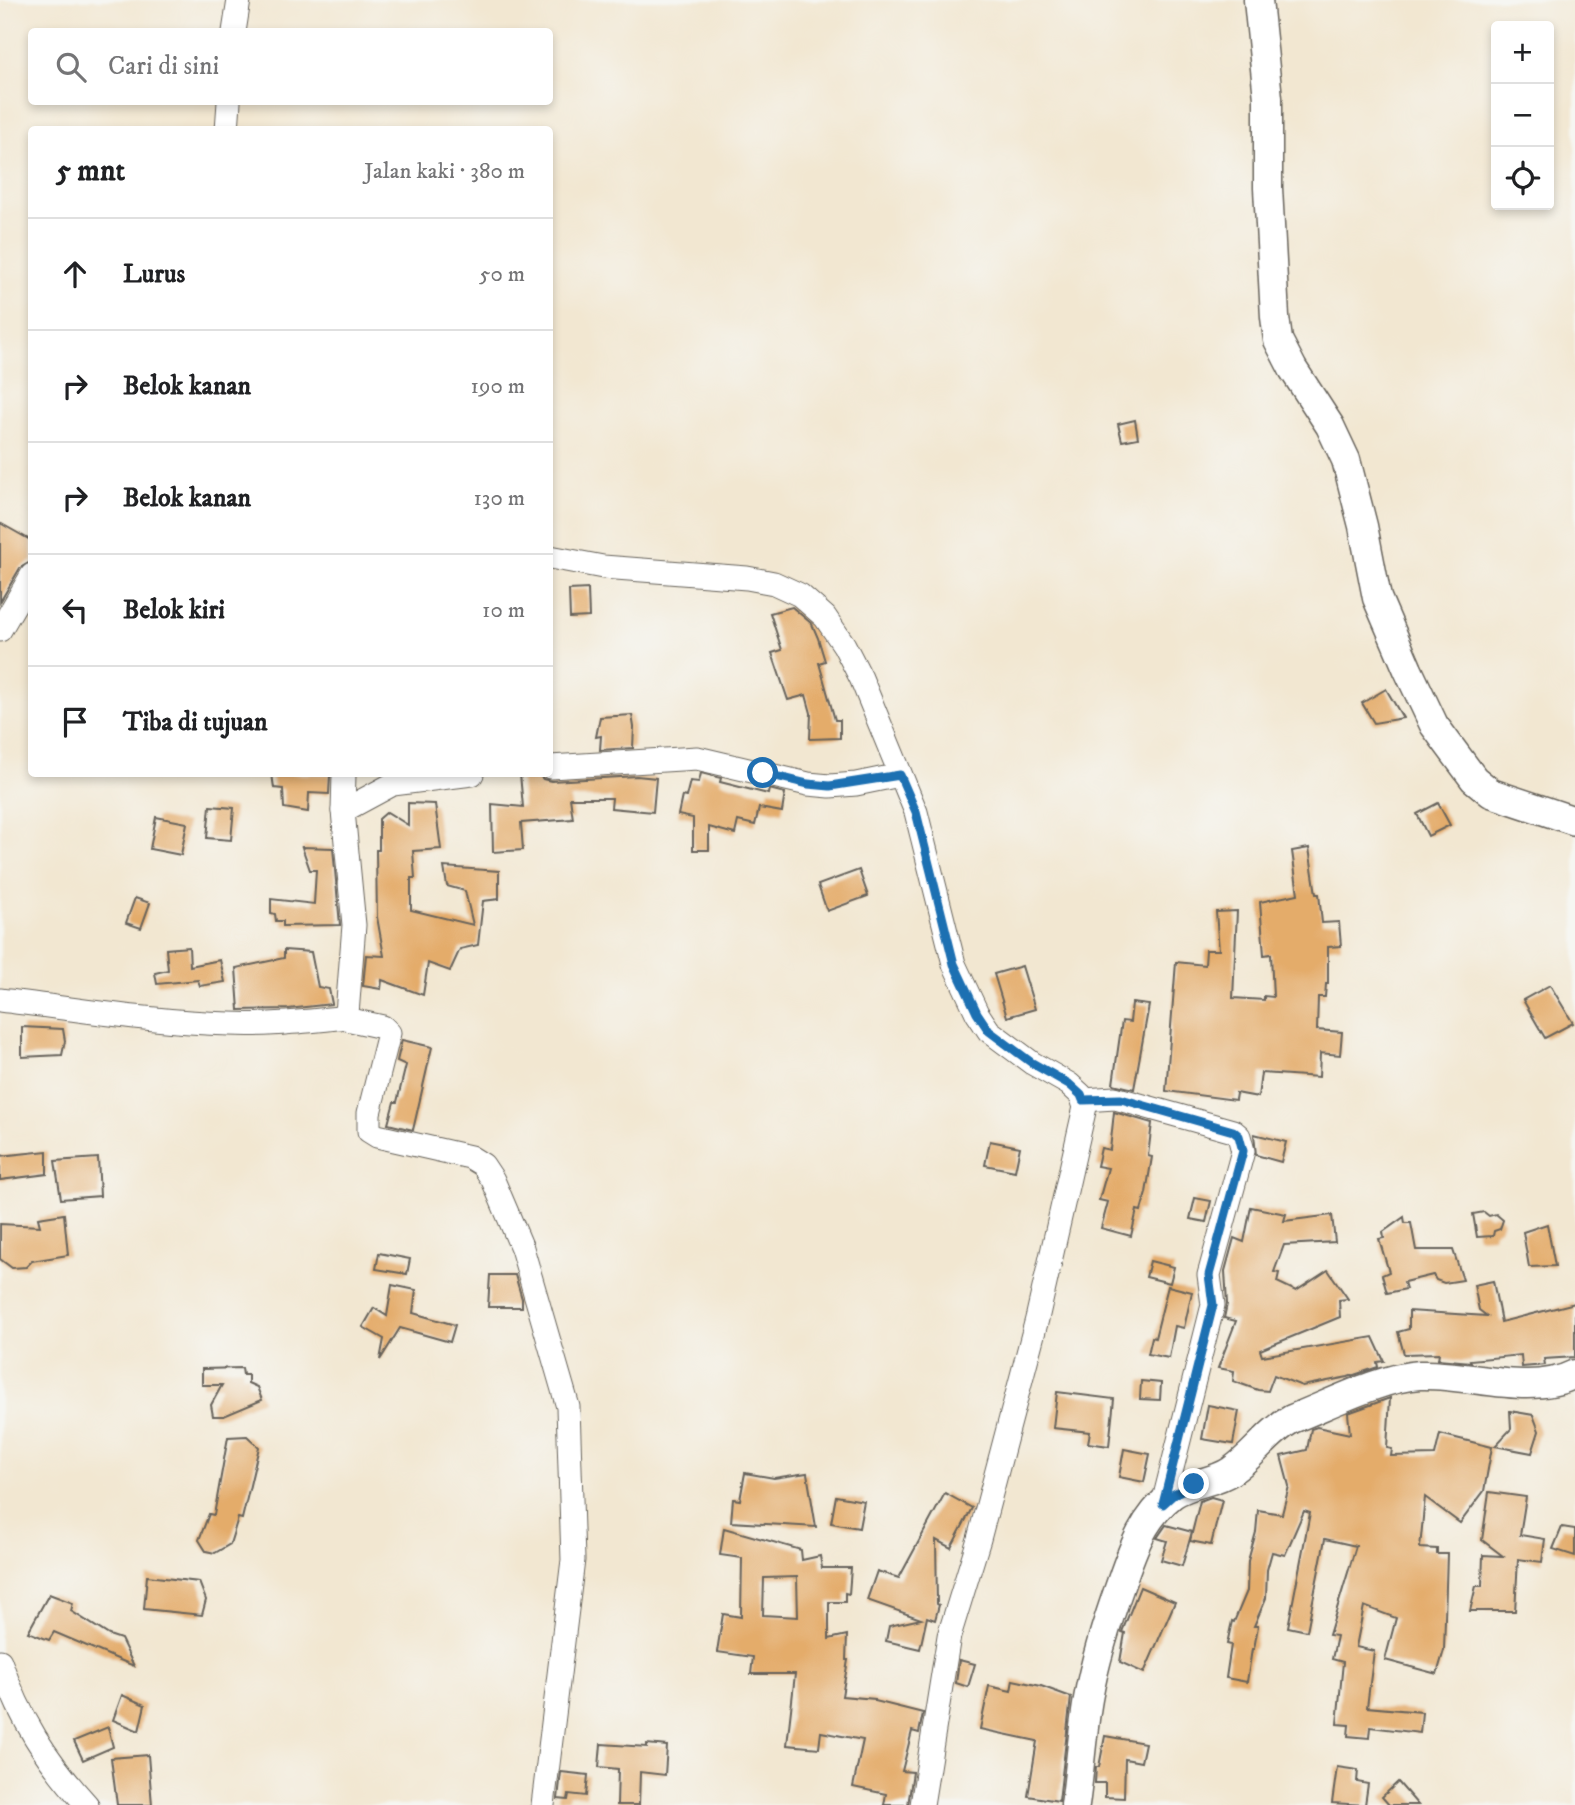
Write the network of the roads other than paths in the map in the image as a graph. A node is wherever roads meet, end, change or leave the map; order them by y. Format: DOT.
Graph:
graph roads {
  1 [pos="239,0"];
  2 [pos="1258,0"];
  3 [pos="235,28"];
  4 [pos="229,105"];
  5 [pos="228,126"];
  6 [pos="553,558"];
  7 [pos="28,582"];
  8 [pos="0,630"];
  9 [pos="553,767"];
  10 [pos="900,775"];
  11 [pos="344,777"];
  12 [pos="448,777"];
  13 [pos="343,811"];
  14 [pos="1575,821"];
  15 [pos="0,1000"];
  16 [pos="348,1017"];
  17 [pos="1083,1100"];
  18 [pos="1575,1374"];
  19 [pos="1163,1504"];
  20 [pos="0,1661"];
  21 [pos="88,1805"];
  22 [pos="543,1805"];
  23 [pos="922,1805"];
  24 [pos="1075,1805"];
  1 -- 3 [label="street"];
  2 -- 14 [label="street"];
  4 -- 5 [label="street"];
  6 -- 10 [label="street"];
  7 -- 8 [label="street"];
  9 -- 10 [label="street"];
  10 -- 17 [label="street"];
  11 -- 13 [label="street"];
  12 -- 13 [label="street"];
  13 -- 16 [label="street"];
  15 -- 16 [label="street"];
  16 -- 22 [label="street"];
  17 -- 19 [label="street"];
  17 -- 23 [label="street"];
  18 -- 19 [label="street"];
  19 -- 24 [label="street"];
  20 -- 21 [label="street"];
}
